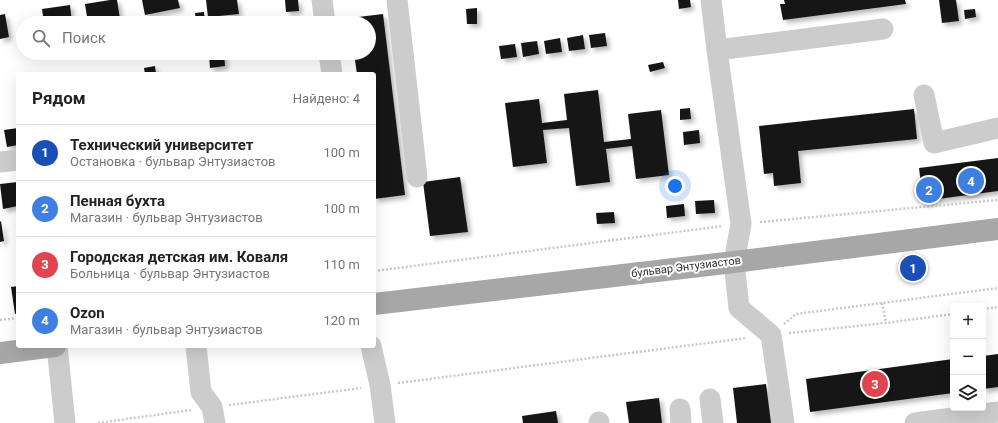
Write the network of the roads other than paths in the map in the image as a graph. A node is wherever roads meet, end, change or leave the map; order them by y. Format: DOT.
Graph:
graph roads {
  1 [pos="397,0"];
  2 [pos="712,0"];
  3 [pos="326,1"];
  4 [pos="325,16"];
  5 [pos="883,29"];
  6 [pos="717,50"];
  7 [pos="330,60"];
  8 [pos="332,72"];
  9 [pos="924,95"];
  10 [pos="998,128"];
  11 [pos="16,160"];
  12 [pos="0,162"];
  13 [pos="417,177"];
  14 [pos="998,229"];
  15 [pos="734,262"];
  16 [pos="376,304"];
  17 [pos="40,348"];
  18 [pos="56,348"];
  19 [pos="196,348"];
  20 [pos="372,348"];
  21 [pos="0,353"];
  22 [pos="710,399"];
  23 [pos="998,412"];
  24 [pos="214,415"];
  25 [pos="65,423"];
  26 [pos="385,423"];
  27 [pos="713,423"];
  28 [pos="784,423"];
  29 [pos="914,423"];
  1 -- 13 [label="street"];
  2 -- 6 [label="street"];
  3 -- 4 [label="street"];
  5 -- 6 [label="street"];
  6 -- 15 [label="street"];
  7 -- 8 [label="street"];
  9 -- 10 [label="street"];
  11 -- 12 [label="street"];
  14 -- 15 [label="main road, бульвар Энтузиастов"];
  15 -- 16 [label="main road, бульвар Энтузиастов"];
  15 -- 28 [label="street"];
  17 -- 21 [label="main road"];
  18 -- 25 [label="street"];
  19 -- 24 [label="street"];
  20 -- 26 [label="street"];
  22 -- 27 [label="street"];
  23 -- 29 [label="street"];
}
